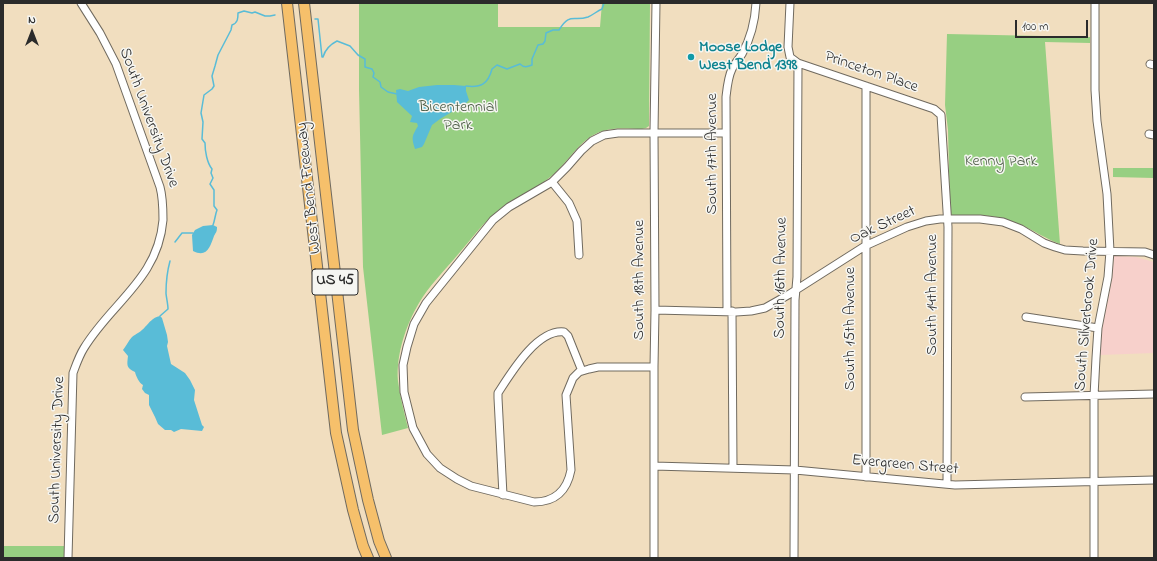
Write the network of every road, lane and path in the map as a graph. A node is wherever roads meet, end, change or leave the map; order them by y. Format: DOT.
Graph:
graph roads {
  1 [pos="81,3"];
  2 [pos="287,3"];
  3 [pos="304,3"];
  4 [pos="656,3"];
  5 [pos="756,3"];
  6 [pos="790,3"];
  7 [pos="1095,3"];
  8 [pos="798,63"];
  9 [pos="866,86"];
  10 [pos="934,109"];
  11 [pos="654,132"];
  12 [pos="726,133"];
  13 [pos="552,182"];
  14 [pos="947,219"];
  15 [pos="865,246"];
  16 [pos="1110,251"];
  17 [pos="579,255"];
  18 [pos="1154,255"];
  19 [pos="796,290"];
  20 [pos="655,310"];
  21 [pos="729,311"];
  22 [pos="1026,317"];
  23 [pos="1098,328"];
  24 [pos="654,367"];
  25 [pos="582,371"];
  26 [pos="1154,394"];
  27 [pos="1094,396"];
  28 [pos="1025,397"];
  29 [pos="654,466"];
  30 [pos="733,468"];
  31 [pos="795,470"];
  32 [pos="866,477"];
  33 [pos="1154,480"];
  34 [pos="1095,481"];
  35 [pos="947,484"];
  36 [pos="503,495"];
  37 [pos="68,558"];
  38 [pos="368,558"];
  39 [pos="386,558"];
  40 [pos="654,558"];
  41 [pos="794,558"];
  42 [pos="1094,558"];
  1 -- 37 [label="street, South University Drive"];
  2 -- 38 [label="highway, West Bend Freeway / US 45"];
  3 -- 39 [label="highway, West Bend Freeway / US 45"];
  4 -- 11 [label="street, South 18th Avenue"];
  5 -- 12 [label="street, South 17th Avenue"];
  6 -- 8 [label="street"];
  7 -- 16 [label="street, South Silverbrook Drive"];
  8 -- 9 [label="street, Princeton Place"];
  8 -- 19 [label="street, South 16th Avenue"];
  9 -- 10 [label="street, Princeton Place"];
  9 -- 15 [label="street, South 15th Avenue"];
  10 -- 14 [label="street, South 14th Avenue"];
  11 -- 12 [label="street"];
  11 -- 13 [label="street"];
  11 -- 20 [label="street, South 18th Avenue"];
  12 -- 21 [label="street, South 17th Avenue"];
  13 -- 17 [label="street"];
  13 -- 36 [label="street"];
  14 -- 15 [label="street, Oak Street"];
  14 -- 16 [label="street, Oak Street"];
  14 -- 35 [label="street, South 14th Avenue"];
  15 -- 19 [label="street, Oak Street"];
  15 -- 32 [label="street, South 15th Avenue"];
  16 -- 18 [label="street, Oak Street"];
  16 -- 23 [label="street, South Silverbrook Drive"];
  19 -- 21 [label="street, Oak Street"];
  19 -- 31 [label="street, South 16th Avenue"];
  20 -- 21 [label="street, Oak Street"];
  20 -- 24 [label="street, South 18th Avenue"];
  21 -- 30 [label="street, South 17th Avenue"];
  22 -- 23 [label="street"];
  23 -- 27 [label="street, South Silverbrook Drive"];
  24 -- 25 [label="street"];
  24 -- 29 [label="street, South 18th Avenue"];
  25 -- 36 [label="street"];
  25 -- 36 [label="street"];
  26 -- 27 [label="street"];
  27 -- 28 [label="street"];
  27 -- 34 [label="street, South Silverbrook Drive"];
  29 -- 30 [label="street, Evergreen Street"];
  29 -- 40 [label="street, South 18th Avenue"];
  30 -- 31 [label="street, Evergreen Street"];
  31 -- 32 [label="street, Evergreen Street"];
  31 -- 41 [label="street, South 16th Avenue"];
  32 -- 35 [label="street, Evergreen Street"];
  33 -- 34 [label="street, Evergreen Street"];
  34 -- 35 [label="street, Evergreen Street"];
  34 -- 42 [label="street, South Silverbrook Drive"];
}
